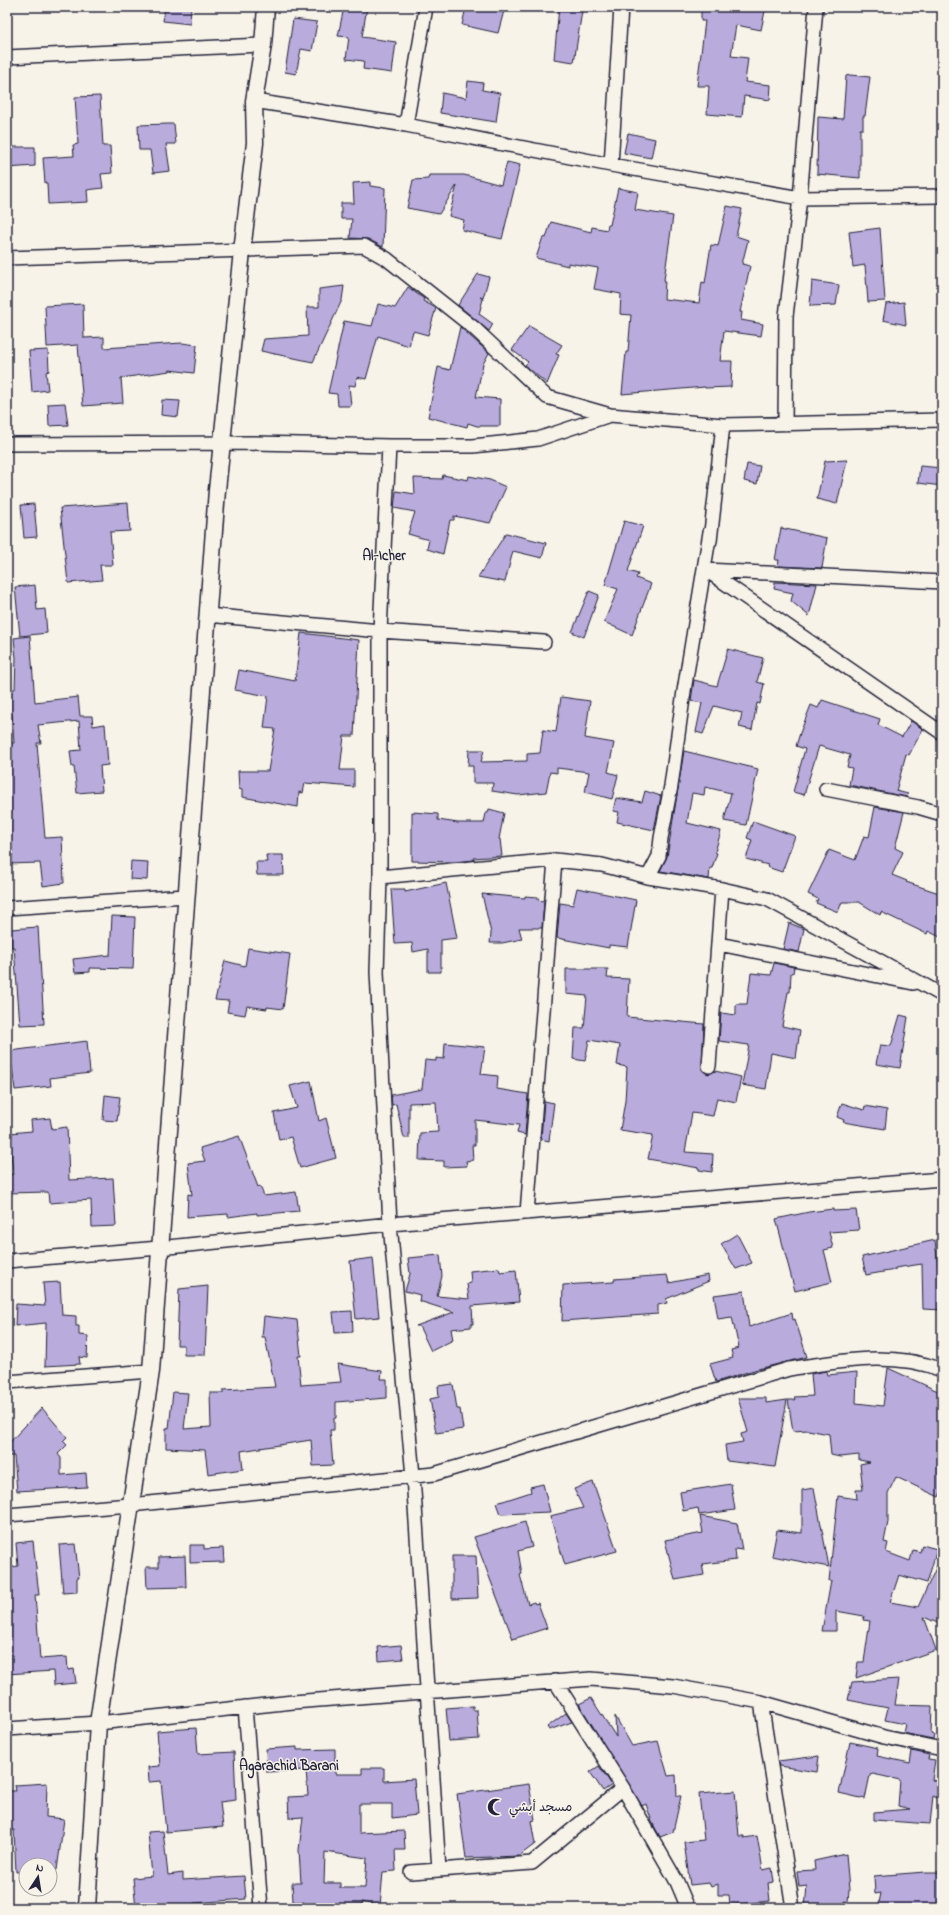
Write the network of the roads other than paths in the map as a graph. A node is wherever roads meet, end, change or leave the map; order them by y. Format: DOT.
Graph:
graph roads {
  1 [pos="266,7"];
  2 [pos="426,7"];
  3 [pos="621,7"];
  4 [pos="816,7"];
  5 [pos="263,45"];
  6 [pos="7,57"];
  7 [pos="254,101"];
  8 [pos="406,125"];
  9 [pos="611,165"];
  10 [pos="942,196"];
  11 [pos="800,198"];
  12 [pos="242,250"];
  13 [pos="7,258"];
  14 [pos="610,415"];
  15 [pos="942,420"];
  16 [pos="785,424"];
  17 [pos="723,425"];
  18 [pos="7,444"];
  19 [pos="223,444"];
  20 [pos="389,446"];
  21 [pos="710,532"];
  22 [pos="706,570"];
  23 [pos="942,582"];
  24 [pos="207,615"];
  25 [pos="380,631"];
  26 [pos="544,642"];
  27 [pos="942,733"];
  28 [pos="826,789"];
  29 [pos="942,814"];
  30 [pos="555,860"];
  31 [pos="380,877"];
  32 [pos="648,877"];
  33 [pos="722,889"];
  34 [pos="186,896"];
  35 [pos="7,908"];
  36 [pos="719,944"];
  37 [pos="926,986"];
  38 [pos="942,995"];
  39 [pos="709,1066"];
  40 [pos="942,1179"];
  41 [pos="527,1213"];
  42 [pos="390,1224"];
  43 [pos="160,1248"];
  44 [pos="7,1260"];
  45 [pos="942,1370"];
  46 [pos="151,1371"];
  47 [pos="7,1382"];
  48 [pos="413,1476"];
  49 [pos="130,1505"];
  50 [pos="7,1515"];
  51 [pos="555,1681"];
  52 [pos="426,1691"];
  53 [pos="761,1702"];
  54 [pos="245,1707"];
  55 [pos="98,1724"];
  56 [pos="7,1729"];
  57 [pos="942,1749"];
  58 [pos="623,1788"];
  59 [pos="439,1870"];
  60 [pos="412,1872"];
  61 [pos="87,1908"];
  62 [pos="261,1908"];
  63 [pos="688,1908"];
  64 [pos="793,1908"];
  1 -- 5 [label="street"];
  2 -- 8 [label="street"];
  3 -- 9 [label="street"];
  4 -- 11 [label="street"];
  5 -- 6 [label="street"];
  5 -- 7 [label="street"];
  7 -- 8 [label="street"];
  7 -- 12 [label="street"];
  8 -- 9 [label="street"];
  9 -- 11 [label="street"];
  10 -- 11 [label="street"];
  11 -- 16 [label="street"];
  12 -- 13 [label="street"];
  12 -- 14 [label="street"];
  12 -- 19 [label="street"];
  14 -- 17 [label="street"];
  14 -- 20 [label="street"];
  15 -- 16 [label="street"];
  16 -- 17 [label="street"];
  17 -- 21 [label="street"];
  18 -- 19 [label="street"];
  19 -- 20 [label="street"];
  19 -- 24 [label="street"];
  20 -- 25 [label="street"];
  21 -- 22 [label="street"];
  21 -- 32 [label="street"];
  22 -- 23 [label="street"];
  22 -- 27 [label="street"];
  24 -- 25 [label="street"];
  24 -- 34 [label="street"];
  25 -- 26 [label="street"];
  25 -- 31 [label="street"];
  28 -- 29 [label="street"];
  30 -- 31 [label="street"];
  30 -- 32 [label="street"];
  30 -- 41 [label="street"];
  31 -- 42 [label="street"];
  32 -- 33 [label="street"];
  33 -- 36 [label="street"];
  33 -- 37 [label="street"];
  34 -- 35 [label="street"];
  34 -- 43 [label="street"];
  36 -- 37 [label="street"];
  36 -- 39 [label="street"];
  37 -- 38 [label="street"];
  40 -- 41 [label="street"];
  41 -- 42 [label="street"];
  42 -- 43 [label="street"];
  42 -- 48 [label="street"];
  43 -- 44 [label="street"];
  43 -- 46 [label="street"];
  45 -- 48 [label="street"];
  46 -- 47 [label="street"];
  46 -- 49 [label="street"];
  48 -- 49 [label="street"];
  48 -- 52 [label="street"];
  49 -- 50 [label="street"];
  49 -- 55 [label="street"];
  51 -- 52 [label="street"];
  51 -- 53 [label="street"];
  51 -- 58 [label="street"];
  52 -- 54 [label="street"];
  52 -- 59 [label="street"];
  53 -- 57 [label="street"];
  53 -- 64 [label="street"];
  54 -- 55 [label="street"];
  54 -- 62 [label="street"];
  55 -- 56 [label="street"];
  55 -- 61 [label="street"];
  58 -- 59 [label="street"];
  58 -- 63 [label="street"];
  59 -- 60 [label="street"];
}
